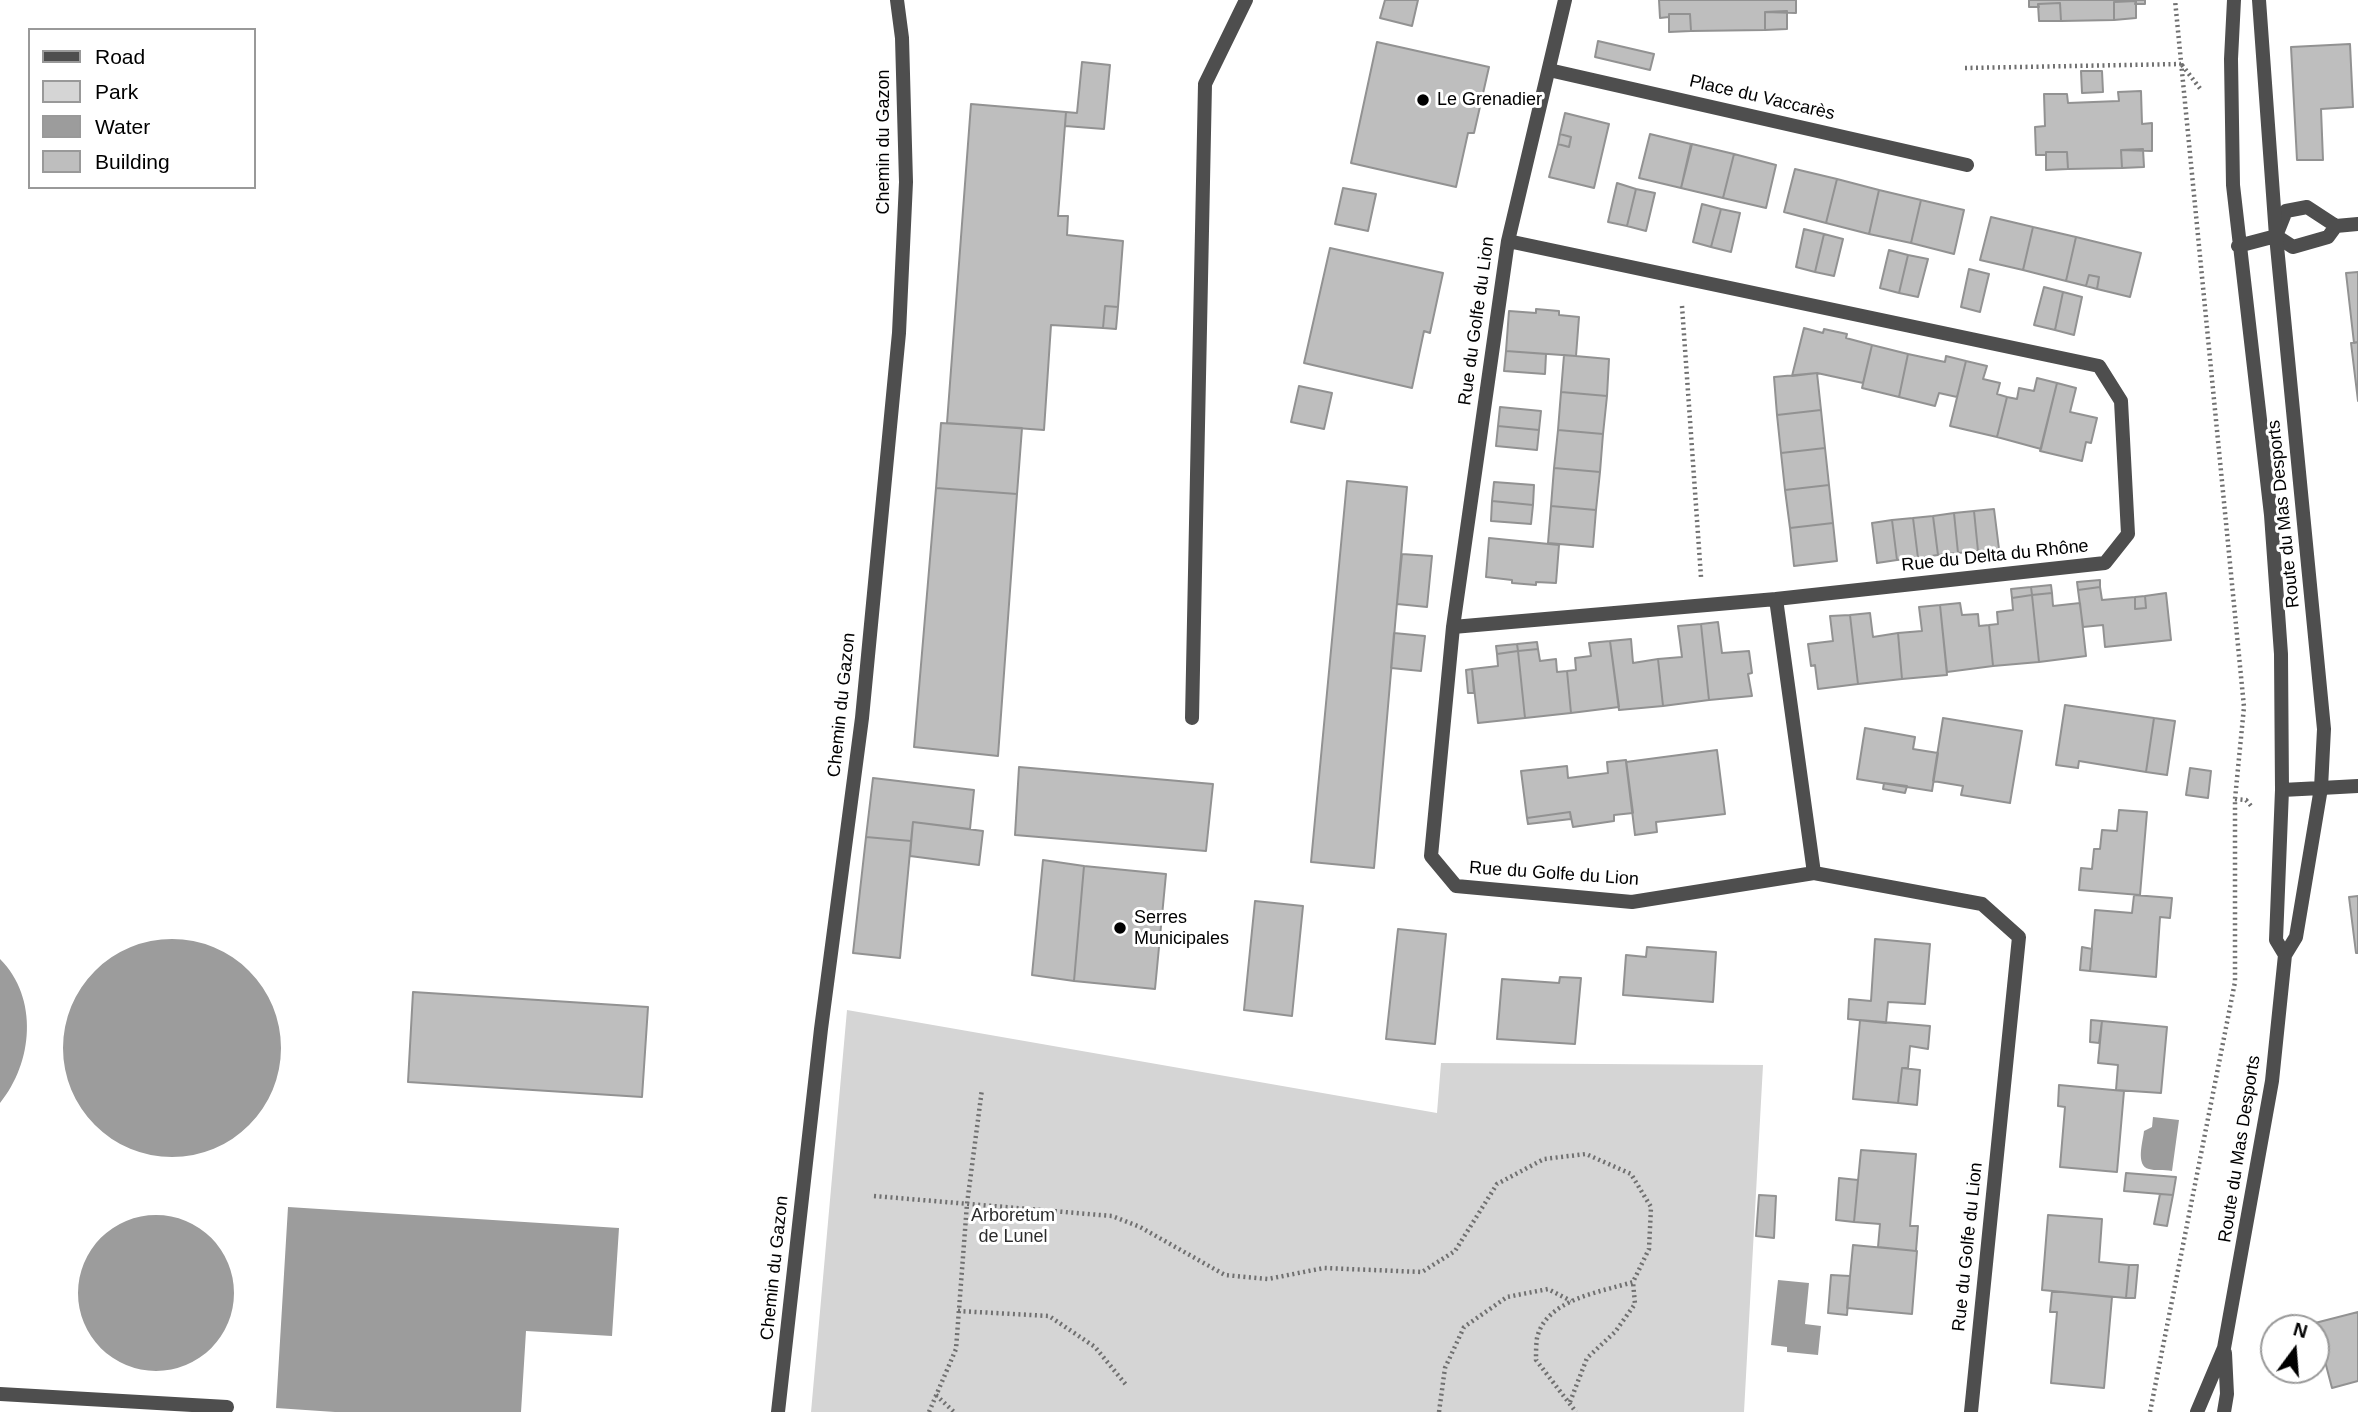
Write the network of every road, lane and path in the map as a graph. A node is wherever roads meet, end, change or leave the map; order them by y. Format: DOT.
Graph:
graph roads {
  1 [pos="897,0"];
  2 [pos="1246,0"];
  3 [pos="1565,0"];
  4 [pos="2175,0"];
  5 [pos="2234,0"];
  6 [pos="2259,0"];
  7 [pos="2181,64"];
  8 [pos="1965,68"];
  9 [pos="1549,70"];
  10 [pos="2203,93"];
  11 [pos="1967,165"];
  12 [pos="2358,224"];
  13 [pos="2336,226"];
  14 [pos="2276,236"];
  15 [pos="1508,241"];
  16 [pos="2238,246"];
  17 [pos="1680,277"];
  18 [pos="1776,599"];
  19 [pos="1703,606"];
  20 [pos="1453,627"];
  21 [pos="1192,718"];
  22 [pos="2358,786"];
  23 [pos="2321,789"];
  24 [pos="2282,790"];
  25 [pos="1814,873"];
  26 [pos="2286,956"];
  27 [pos="982,1089"];
  28 [pos="874,1196"];
  29 [pos="967,1204"];
  30 [pos="1633,1282"];
  31 [pos="1572,1301"];
  32 [pos="958,1311"];
  33 [pos="2224,1348"];
  34 [pos="1127,1386"];
  35 [pos="0,1394"];
  36 [pos="936,1395"];
  37 [pos="1569,1403"];
  38 [pos="227,1407"];
  39 [pos="778,1412"];
  40 [pos="929,1412"];
  41 [pos="954,1412"];
  42 [pos="1439,1412"];
  43 [pos="1576,1412"];
  44 [pos="1970,1412"];
  45 [pos="2150,1412"];
  46 [pos="2197,1412"];
  47 [pos="2224,1412"];
  1 -- 39 [label="street, Chemin du Gazon"];
  2 -- 21 [label="street"];
  3 -- 9 [label="street, Rue du Golfe du Lion"];
  4 -- 7 [label="path"];
  5 -- 16 [label="street, Route du Mas Desports"];
  6 -- 14 [label="street, Route du Mas Desports"];
  7 -- 8 [label="path"];
  7 -- 10 [label="path"];
  7 -- 45 [label="path"];
  9 -- 11 [label="street, Place du Vaccarès"];
  9 -- 15 [label="street, Rue du Golfe du Lion"];
  12 -- 13 [label="street"];
  13 -- 14 [label="street"];
  13 -- 14 [label="street"];
  14 -- 16 [label="street"];
  14 -- 23 [label="street, Route du Mas Desports"];
  15 -- 17 [label="street, Rue du Delta du Rhône"];
  15 -- 20 [label="street, Rue du Golfe du Lion"];
  16 -- 24 [label="street, Route du Mas Desports"];
  17 -- 18 [label="street, Rue du Delta du Rhône"];
  17 -- 19 [label="path"];
  18 -- 19 [label="street, Rue du Delta du Rhône"];
  18 -- 25 [label="street"];
  19 -- 20 [label="street, Rue du Delta du Rhône"];
  20 -- 25 [label="street, Rue du Golfe du Lion"];
  22 -- 23 [label="street"];
  23 -- 24 [label="street"];
  23 -- 26 [label="street, Route du Mas Desports"];
  24 -- 26 [label="street, Route du Mas Desports"];
  25 -- 44 [label="street, Rue du Golfe du Lion"];
  26 -- 33 [label="street, Route du Mas Desports"];
  27 -- 29 [label="path"];
  28 -- 29 [label="path"];
  29 -- 30 [label="path"];
  29 -- 32 [label="path"];
  30 -- 31 [label="path"];
  30 -- 37 [label="path"];
  31 -- 37 [label="path"];
  31 -- 42 [label="path"];
  32 -- 34 [label="path"];
  32 -- 36 [label="path"];
  33 -- 46 [label="street, Route du Mas Desports"];
  33 -- 47 [label="street, Route du Mas Desports"];
  35 -- 38 [label="street"];
  36 -- 40 [label="path"];
  36 -- 41 [label="path"];
  37 -- 43 [label="path"];
}
